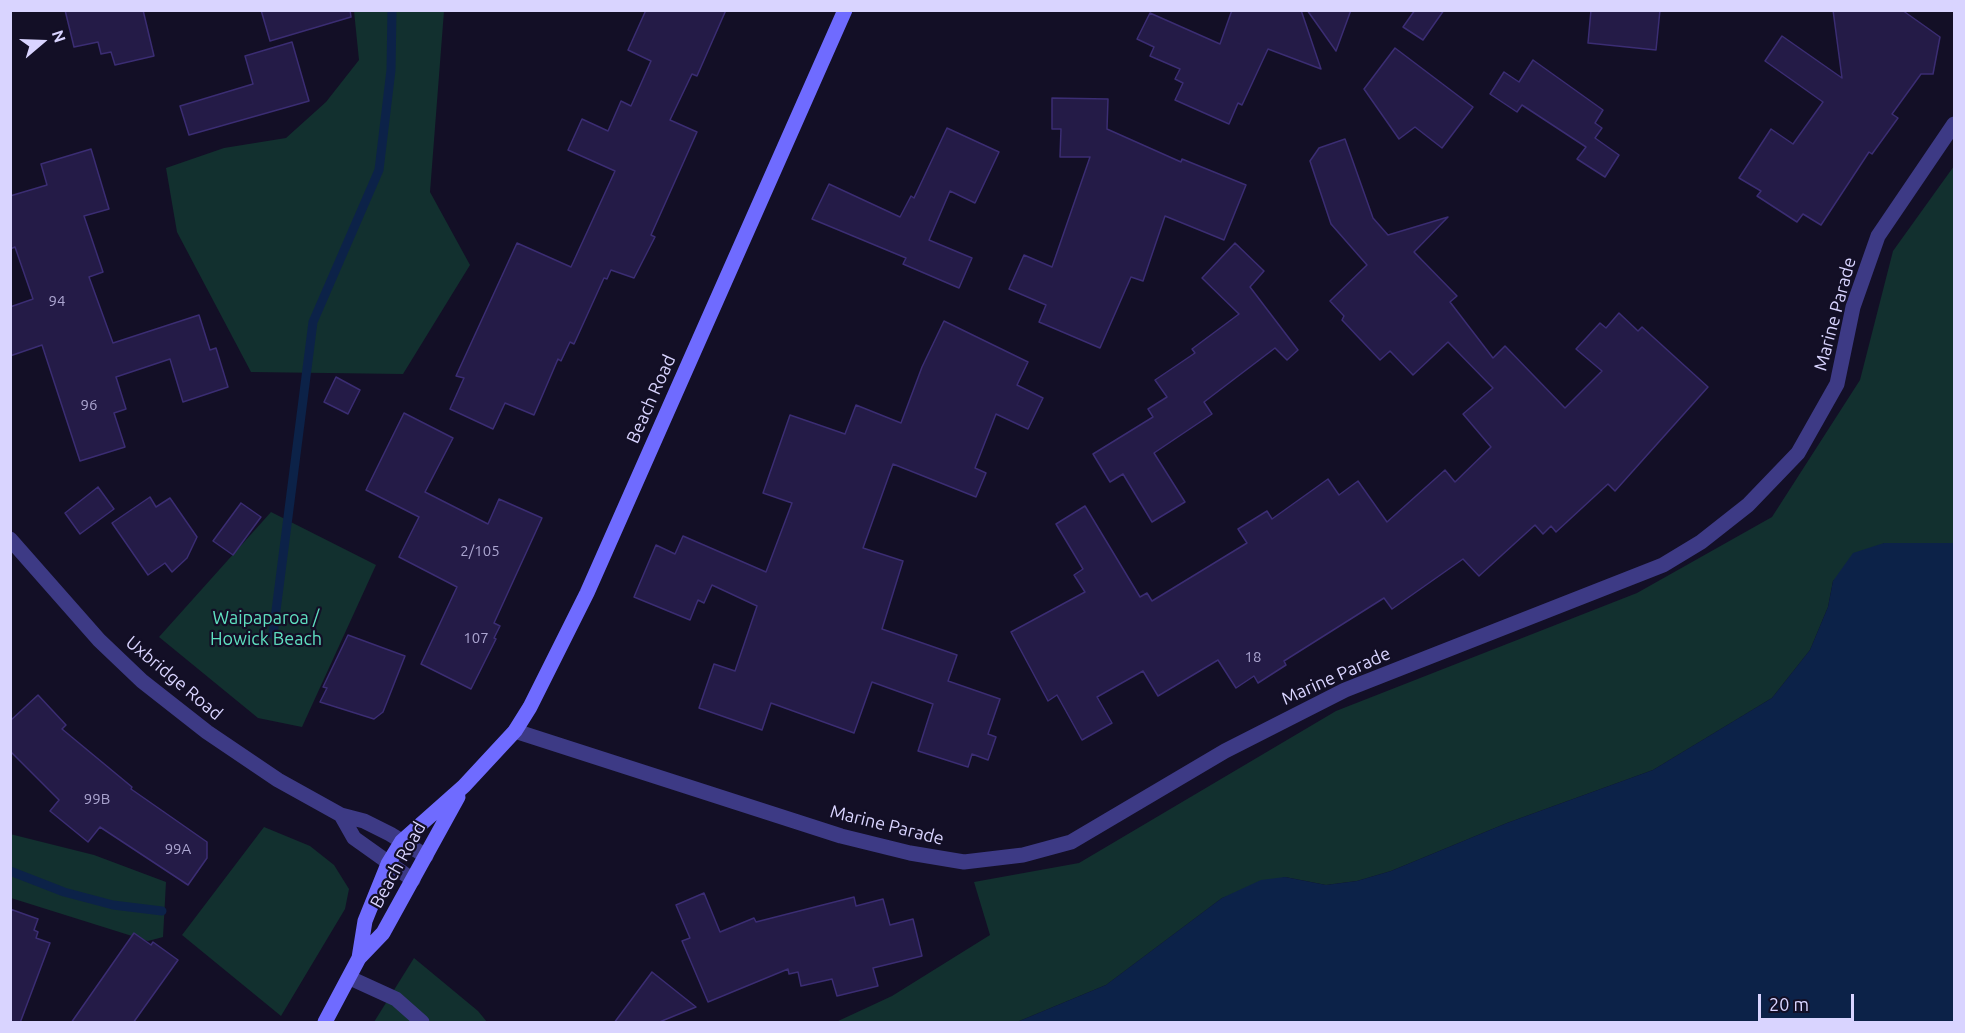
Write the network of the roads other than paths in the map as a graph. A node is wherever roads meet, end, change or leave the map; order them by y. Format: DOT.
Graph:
graph roads {
  1 [pos="845,10"];
  2 [pos="1954,124"];
  3 [pos="10,539"];
  4 [pos="515,731"];
  5 [pos="464,786"];
  6 [pos="341,815"];
  7 [pos="402,842"];
  8 [pos="426,856"];
  9 [pos="388,864"];
  10 [pos="413,880"];
  11 [pos="359,958"];
  12 [pos="350,978"];
  13 [pos="326,1023"];
  14 [pos="422,1023"];
  1 -- 4 [label="street, Beach Road"];
  2 -- 4 [label="street, Marine Parade"];
  3 -- 6 [label="street, Uxbridge Road"];
  4 -- 5 [label="street, Beach Road"];
  5 -- 7 [label="street, Beach Road"];
  5 -- 8 [label="street, Beach Road"];
  6 -- 7 [label="street, Uxbridge Road"];
  6 -- 9 [label="street, Uxbridge Road"];
  7 -- 8 [label="street, Uxbridge Road"];
  7 -- 9 [label="street, Beach Road"];
  8 -- 10 [label="street, Beach Road"];
  9 -- 10 [label="street, Uxbridge Road"];
  9 -- 11 [label="street, Beach Road"];
  10 -- 11 [label="street, Beach Road"];
  11 -- 12 [label="street, Beach Road"];
  12 -- 13 [label="street, Beach Road"];
  12 -- 14 [label="street"];
}
